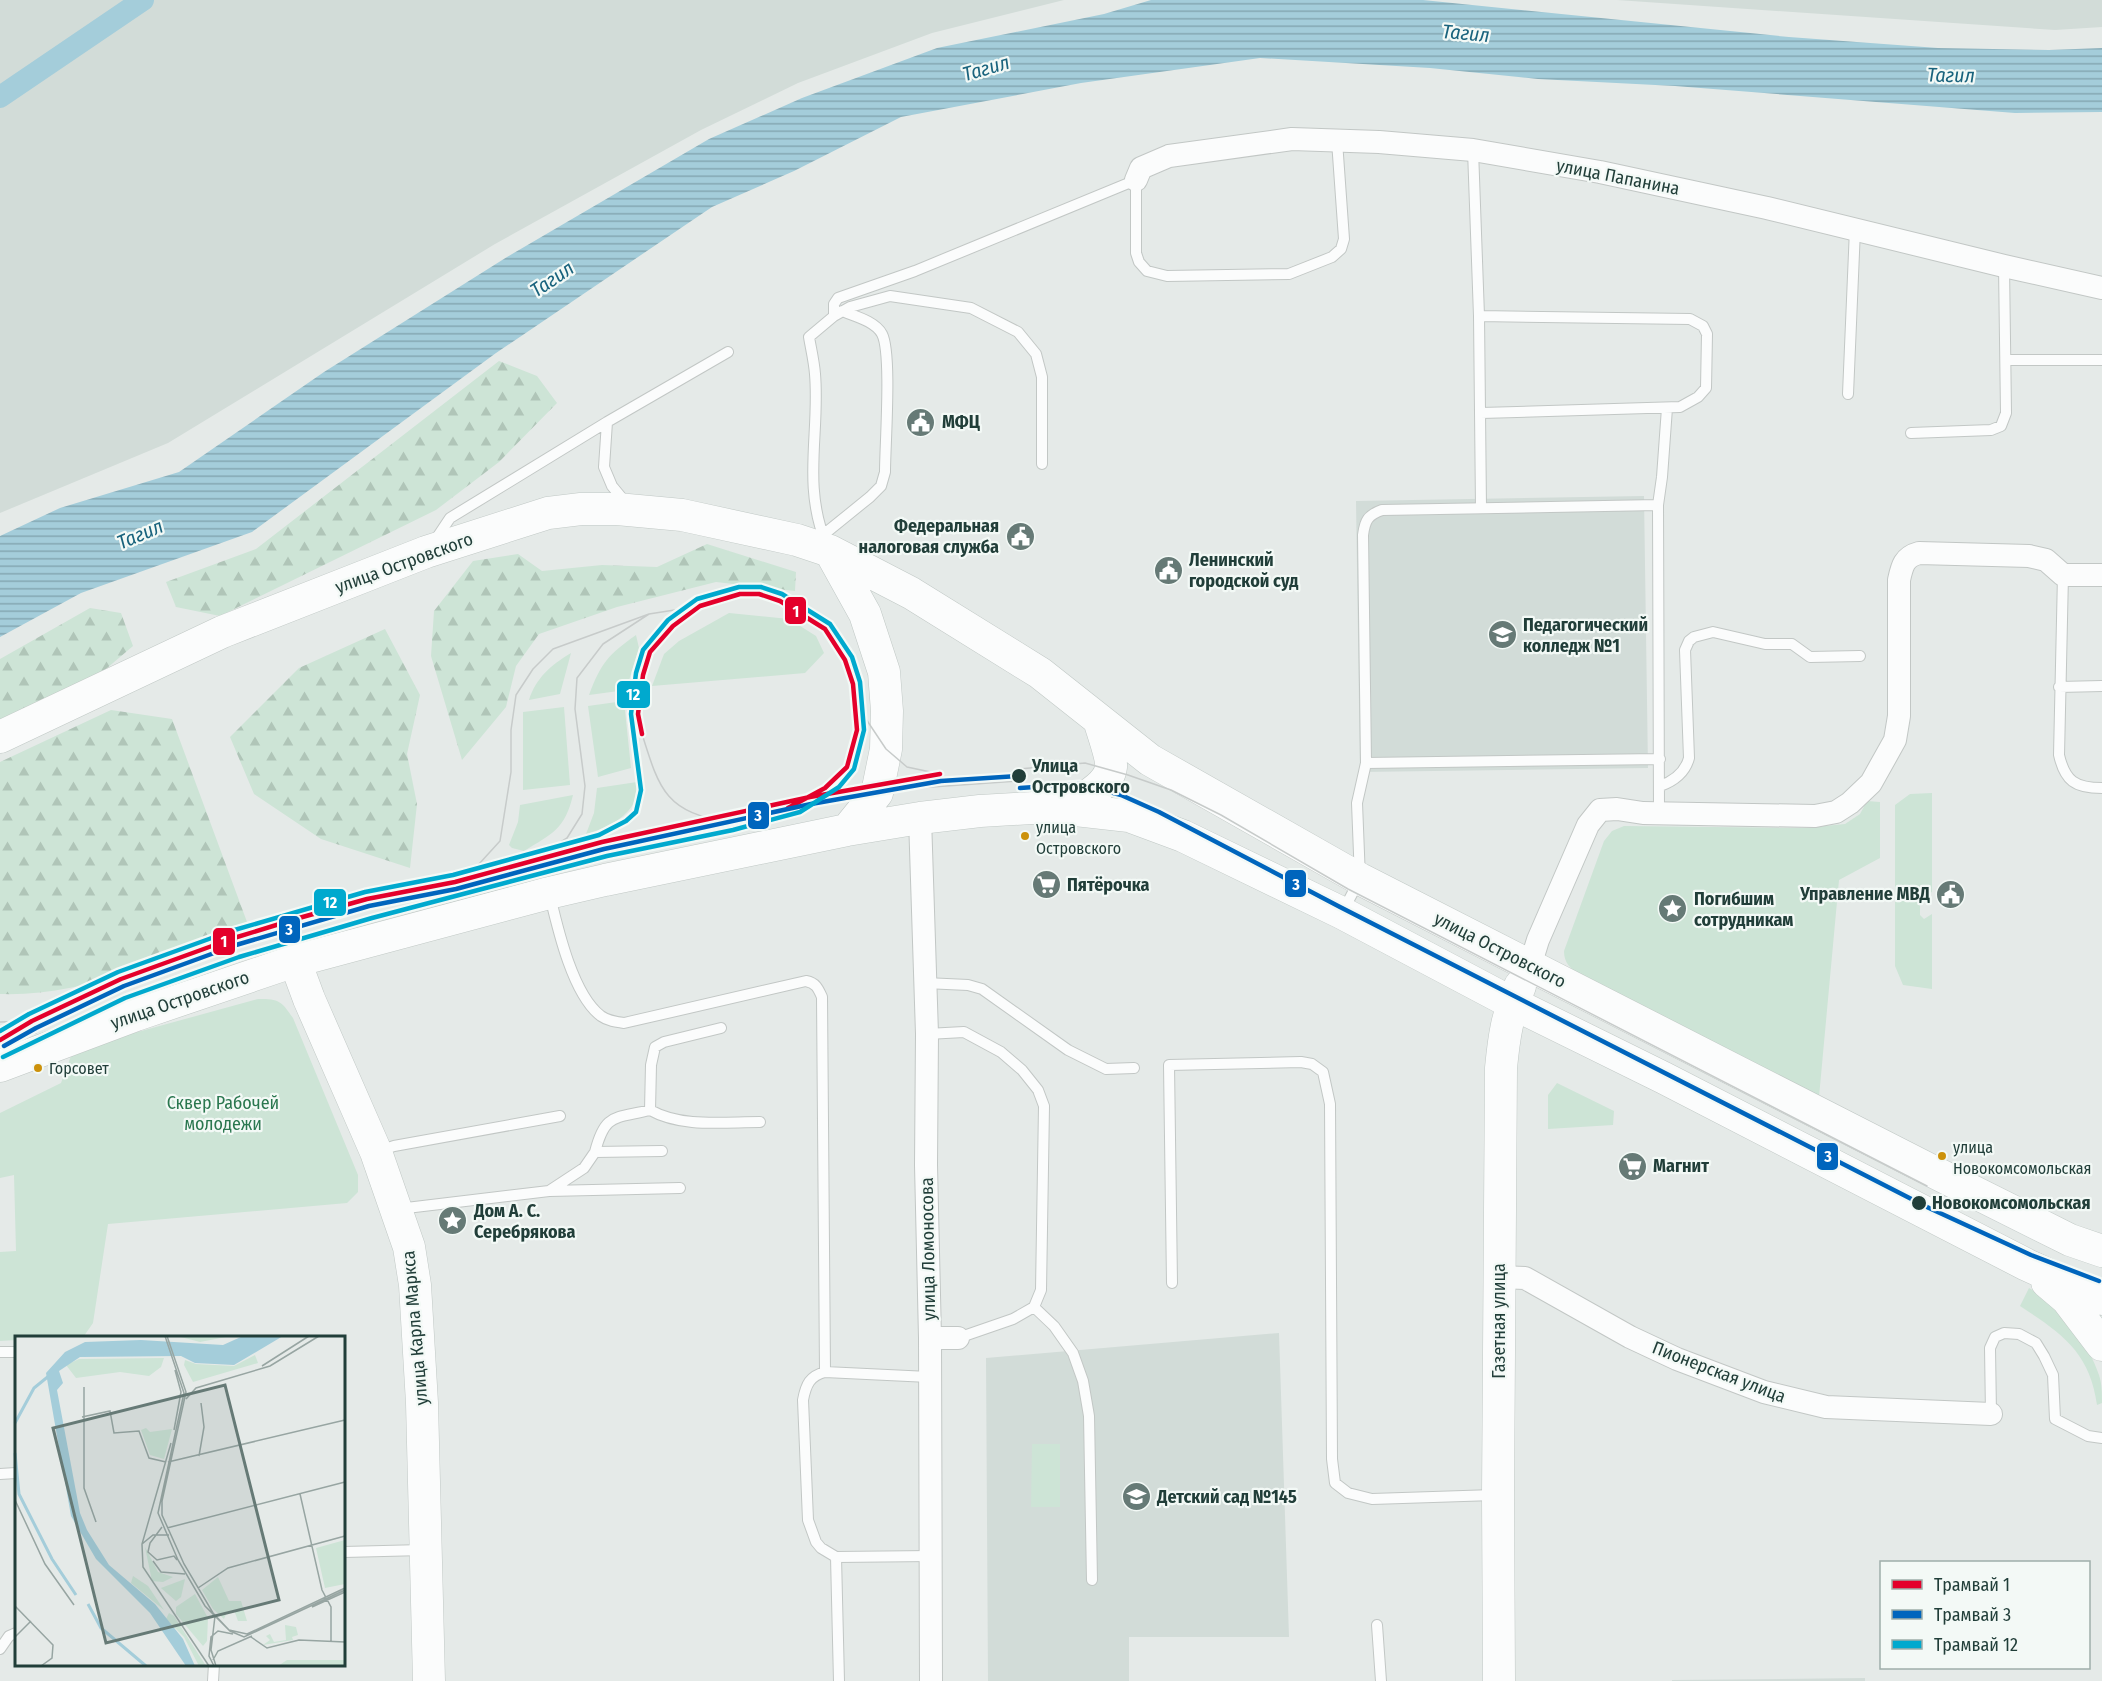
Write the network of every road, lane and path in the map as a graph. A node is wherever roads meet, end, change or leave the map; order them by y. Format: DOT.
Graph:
graph roads {
  1 [pos="1337,141"];
  2 [pos="1473,150"];
  3 [pos="1136,180"];
  4 [pos="1855,229"];
  5 [pos="2004,266"];
  6 [pos="2102,288"];
  7 [pos="838,313"];
  8 [pos="1479,316"];
  9 [pos="728,352"];
  10 [pos="2006,360"];
  11 [pos="2102,360"];
  12 [pos="1848,394"];
  13 [pos="1667,408"];
  14 [pos="1481,413"];
  15 [pos="607,422"];
  16 [pos="1911,433"];
  17 [pos="1042,464"];
  18 [pos="1658,506"];
  19 [pos="1481,508"];
  20 [pos="643,511"];
  21 [pos="827,543"];
  22 [pos="426,552"];
  23 [pos="2063,574"];
  24 [pos="2102,575"];
  25 [pos="1860,656"];
  26 [pos="2102,686"];
  27 [pos="2059,687"];
  28 [pos="1100,720"];
  29 [pos="0,737"];
  30 [pos="1660,759"];
  31 [pos="1366,763"];
  32 [pos="1660,786"];
  33 [pos="2102,788"];
  34 [pos="1066,809"];
  35 [pos="1659,814"];
  36 [pos="920,818"];
  37 [pos="847,830"];
  38 [pos="1360,879"];
  39 [pos="549,893"];
  40 [pos="1342,913"];
  41 [pos="295,961"];
  42 [pos="1530,966"];
  43 [pos="925,983"];
  44 [pos="1512,1003"];
  45 [pos="722,1029"];
  46 [pos="927,1034"];
  47 [pos="2,1063"];
  48 [pos="1134,1068"];
  49 [pos="650,1110"];
  50 [pos="560,1116"];
  51 [pos="760,1122"];
  52 [pos="662,1151"];
  53 [pos="376,1152"];
  54 [pos="595,1152"];
  55 [pos="680,1188"];
  56 [pos="549,1191"];
  57 [pos="397,1209"];
  58 [pos="2070,1240"];
  59 [pos="2102,1251"];
  60 [pos="2031,1267"];
  61 [pos="2102,1273"];
  62 [pos="1499,1277"];
  63 [pos="1172,1283"];
  64 [pos="2102,1299"];
  65 [pos="1034,1307"];
  66 [pos="930,1338"];
  67 [pos="958,1338"];
  68 [pos="2102,1345"];
  69 [pos="825,1372"];
  70 [pos="929,1377"];
  71 [pos="1991,1414"];
  72 [pos="2102,1438"];
  73 [pos="15,1473"];
  74 [pos="0,1474"];
  75 [pos="1498,1495"];
  76 [pos="426,1550"];
  77 [pos="345,1552"];
  78 [pos="931,1556"];
  79 [pos="836,1557"];
  80 [pos="1092,1580"];
  81 [pos="1377,1625"];
  82 [pos="15,1633"];
  83 [pos="0,1649"];
  84 [pos="214,1666"];
  85 [pos="213,1681"];
  86 [pos="429,1681"];
  87 [pos="839,1681"];
  88 [pos="931,1681"];
  89 [pos="1381,1681"];
  90 [pos="1499,1681"];
  1 -- 2 [label="street, улица Папанина"];
  1 -- 3 [label="street, улица Папанина"];
  1 -- 3 [label="lane"];
  2 -- 4 [label="street, улица Папанина"];
  2 -- 8 [label="lane"];
  3 -- 7 [label="lane"];
  4 -- 5 [label="street, улица Папанина"];
  4 -- 12 [label="lane"];
  5 -- 6 [label="street, улица Папанина"];
  5 -- 10 [label="lane"];
  7 -- 17 [label="lane"];
  7 -- 21 [label="lane"];
  7 -- 21 [label="lane"];
  8 -- 13 [label="lane"];
  8 -- 14 [label="lane"];
  9 -- 15 [label="lane"];
  10 -- 11 [label="lane"];
  10 -- 16 [label="lane"];
  13 -- 14 [label="lane"];
  13 -- 18 [label="lane"];
  14 -- 19 [label="lane"];
  15 -- 20 [label="lane"];
  15 -- 22 [label="lane"];
  18 -- 19 [label="lane"];
  18 -- 30 [label="lane"];
  19 -- 31 [label="lane"];
  20 -- 21 [label="main road, улица Островского"];
  20 -- 22 [label="main road, улица Островского"];
  21 -- 28 [label="main road, улица Островского"];
  21 -- 37 [label="main road"];
  22 -- 29 [label="main road, улица Островского"];
  23 -- 24 [label="street"];
  23 -- 27 [label="lane"];
  23 -- 35 [label="street"];
  25 -- 32 [label="lane"];
  26 -- 27 [label="lane"];
  27 -- 33 [label="lane"];
  28 -- 34 [label="main road"];
  28 -- 38 [label="main road, улица Островского"];
  30 -- 31 [label="lane"];
  30 -- 32 [label="lane"];
  31 -- 38 [label="lane"];
  32 -- 35 [label="lane"];
  34 -- 36 [label="main road, улица Островского"];
  34 -- 40 [label="main road, улица Островского"];
  35 -- 42 [label="street"];
  36 -- 37 [label="main road, улица Островского"];
  36 -- 43 [label="street, улица Ломоносова"];
  37 -- 39 [label="main road, улица Островского"];
  38 -- 40 [label="lane"];
  38 -- 42 [label="main road, улица Островского"];
  39 -- 41 [label="main road, улица Островского"];
  39 -- 69 [label="lane"];
  40 -- 44 [label="main road, улица Островского"];
  41 -- 47 [label="main road, улица Островского"];
  41 -- 53 [label="main road, улица Карла Маркса"];
  42 -- 44 [label="main road, Газетная улица"];
  42 -- 58 [label="main road, улица Островского"];
  43 -- 46 [label="street, улица Ломоносова"];
  43 -- 48 [label="lane"];
  44 -- 60 [label="main road, улица Островского"];
  44 -- 62 [label="main road, Газетная улица"];
  45 -- 49 [label="lane"];
  46 -- 65 [label="lane"];
  46 -- 66 [label="street, улица Ломоносова"];
  49 -- 51 [label="lane"];
  49 -- 54 [label="lane"];
  50 -- 53 [label="lane"];
  52 -- 54 [label="lane"];
  53 -- 57 [label="main road, улица Карла Маркса"];
  54 -- 56 [label="lane"];
  55 -- 56 [label="lane"];
  56 -- 57 [label="lane"];
  57 -- 76 [label="main road, улица Карла Маркса"];
  58 -- 59 [label="main road, улица Островского"];
  58 -- 61 [label="main road"];
  60 -- 64 [label="main road, улица Островского"];
  60 -- 68 [label="main road"];
  62 -- 71 [label="street, Пионерская улица"];
  62 -- 75 [label="main road, Газетная улица"];
  63 -- 75 [label="lane"];
  65 -- 67 [label="lane"];
  65 -- 80 [label="lane"];
  66 -- 67 [label="street"];
  66 -- 70 [label="street, улица Ломоносова"];
  69 -- 70 [label="lane"];
  69 -- 79 [label="lane"];
  70 -- 78 [label="street, улица Ломоносова"];
  71 -- 72 [label="lane"];
  73 -- 74 [label="lane"];
  75 -- 90 [label="main road, Газетная улица"];
  76 -- 77 [label="lane"];
  76 -- 86 [label="main road, улица Карла Маркса"];
  78 -- 79 [label="lane"];
  78 -- 88 [label="street, улица Ломоносова"];
  79 -- 87 [label="lane"];
  81 -- 89 [label="lane"];
  82 -- 83 [label="lane"];
  84 -- 85 [label="lane"];
}
